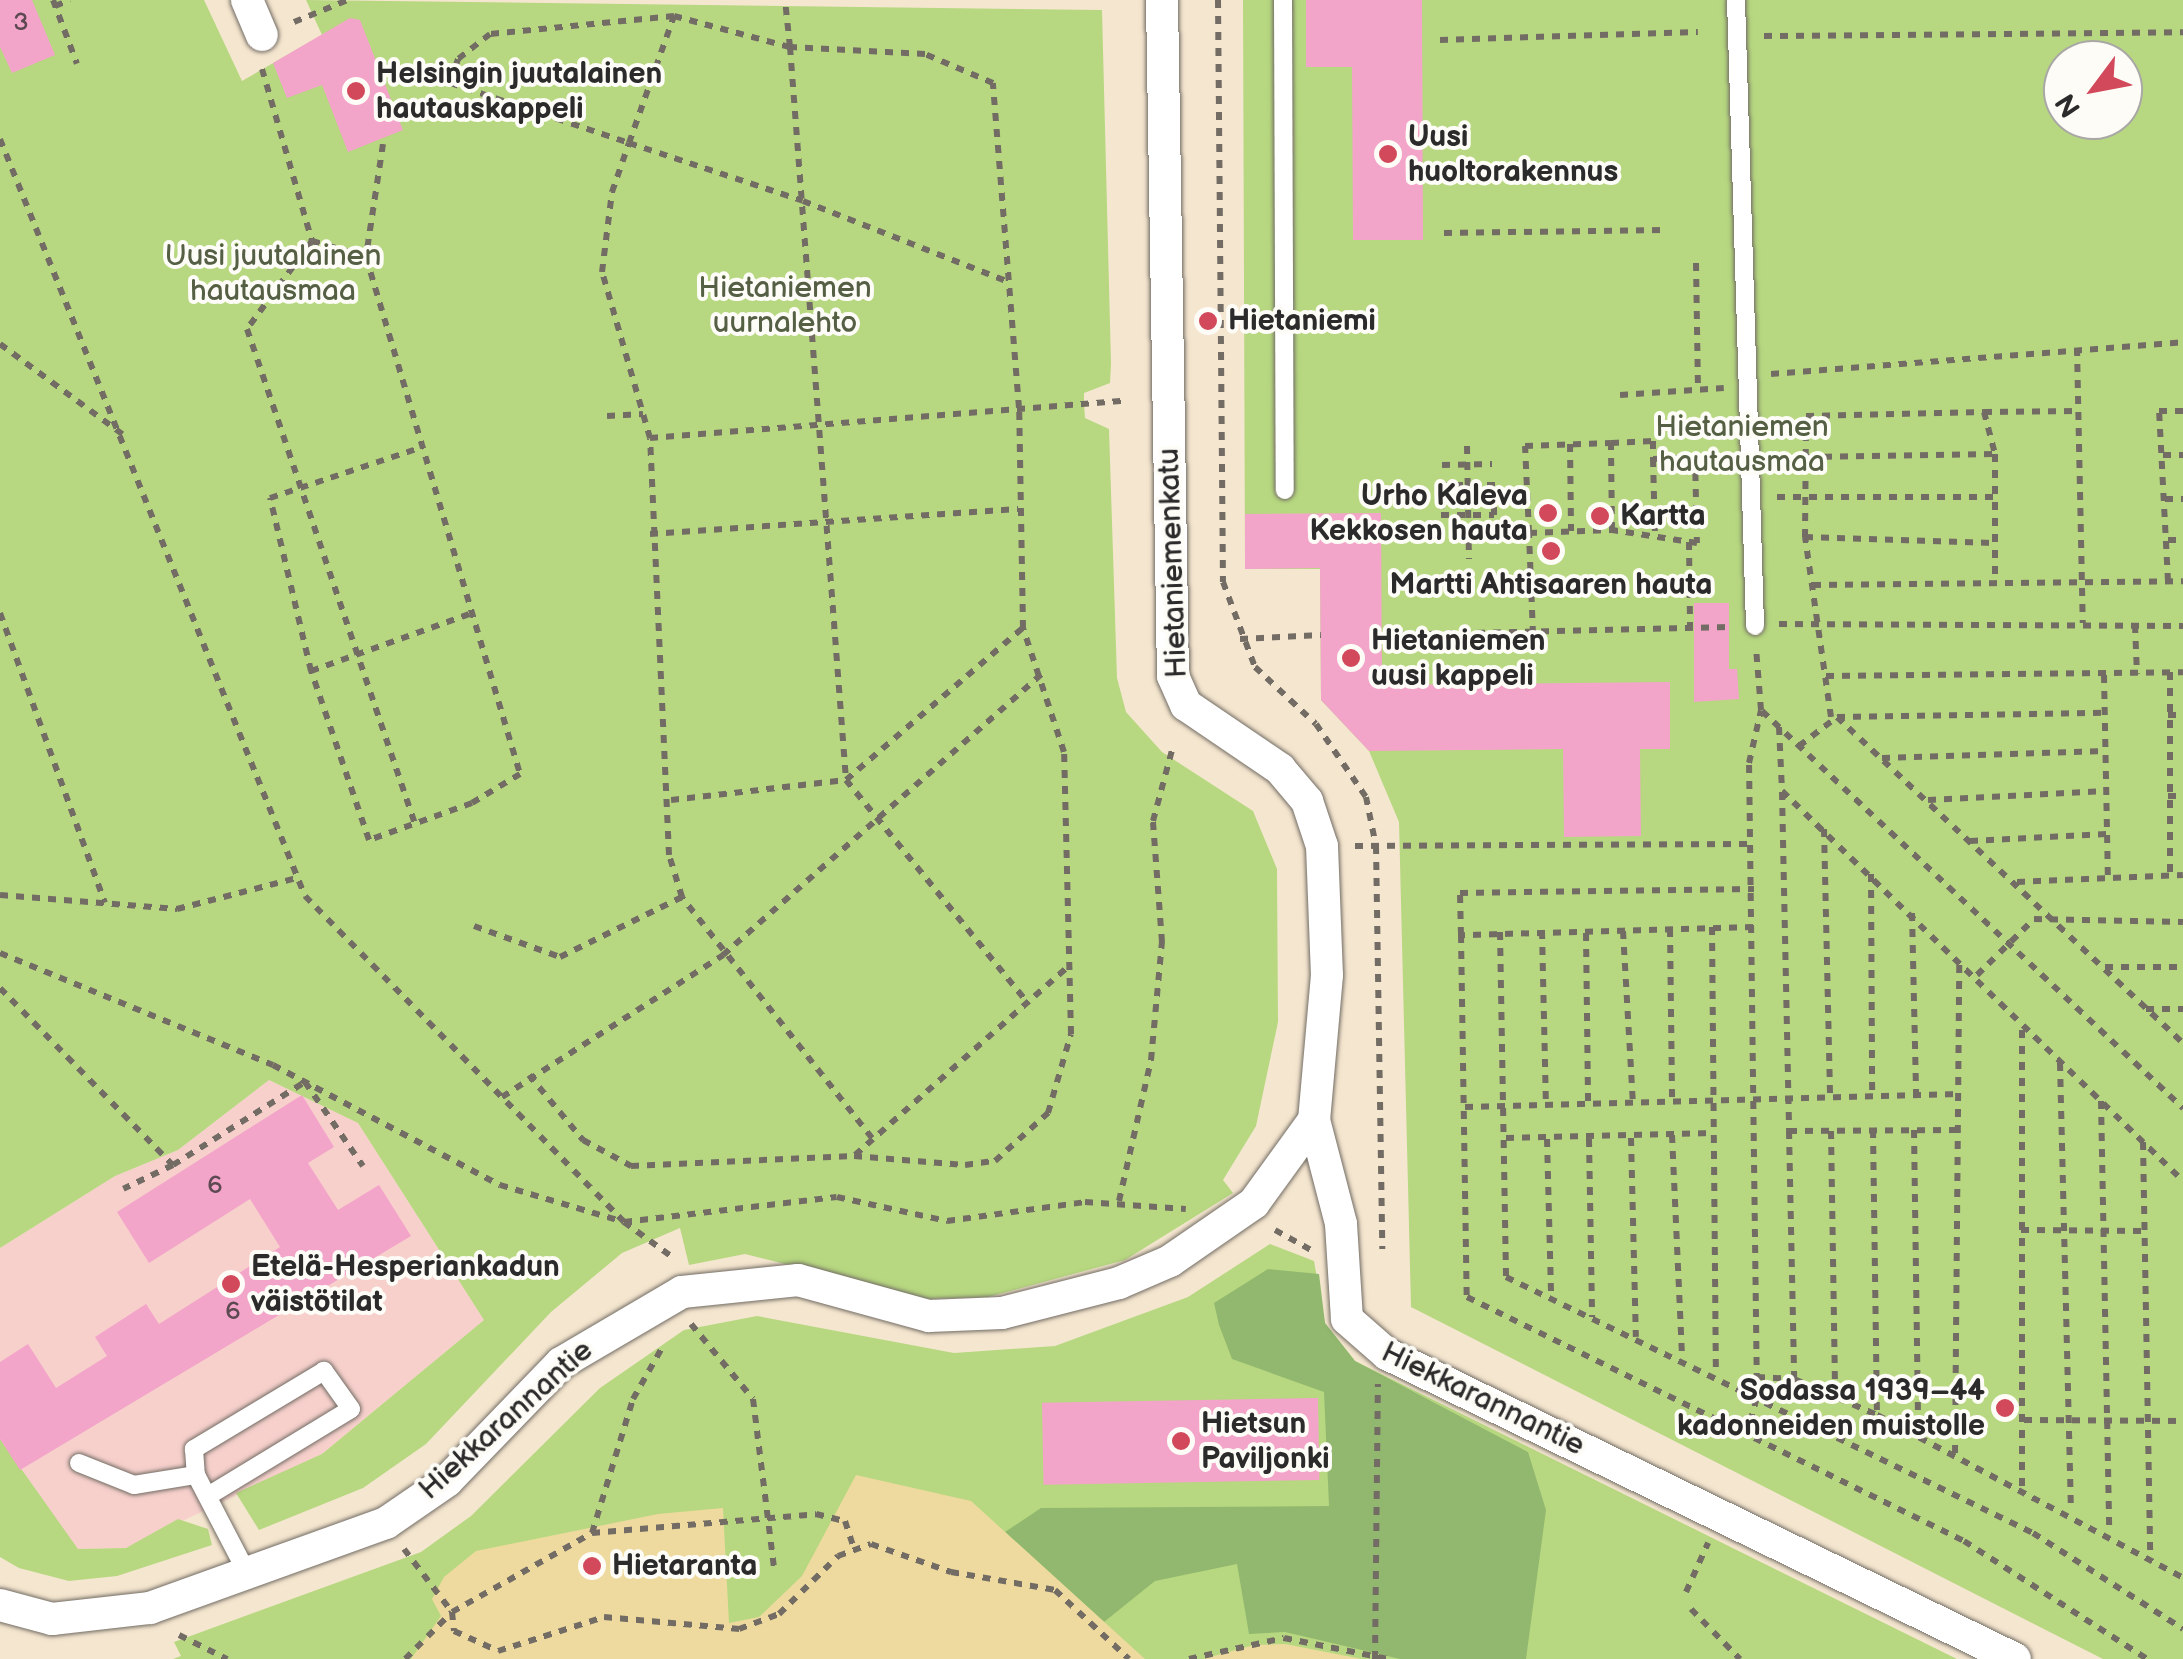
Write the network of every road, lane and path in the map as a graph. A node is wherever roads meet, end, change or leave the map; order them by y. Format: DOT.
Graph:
graph roads {
  1 [pos="70,0"];
  2 [pos="246,0"];
  3 [pos="348,0"];
  4 [pos="785,0"];
  5 [pos="1162,0"];
  6 [pos="1218,0"];
  7 [pos="1283,0"];
  8 [pos="1736,0"];
  9 [pos="54,3"];
  10 [pos="313,14"];
  11 [pos="674,16"];
  12 [pos="1698,32"];
  13 [pos="2183,32"];
  14 [pos="262,35"];
  15 [pos="1738,36"];
  16 [pos="1440,40"];
  17 [pos="790,47"];
  18 [pos="77,64"];
  19 [pos="0,139"];
  20 [pos="629,143"];
  21 [pos="383,144"];
  22 [pos="803,200"];
  23 [pos="1664,230"];
  24 [pos="1444,233"];
  25 [pos="312,242"];
  26 [pos="366,257"];
  27 [pos="1696,263"];
  28 [pos="1006,281"];
  29 [pos="2183,342"];
  30 [pos="0,344"];
  31 [pos="2077,348"];
  32 [pos="1744,382"];
  33 [pos="1698,390"];
  34 [pos="1620,395"];
  35 [pos="1124,401"];
  36 [pos="1019,408"];
  37 [pos="2078,411"];
  38 [pos="2183,411"];
  39 [pos="1984,412"];
  40 [pos="643,414"];
  41 [pos="606,416"];
  42 [pos="820,428"];
  43 [pos="123,435"];
  44 [pos="650,438"];
  45 [pos="1611,442"];
  46 [pos="1570,444"];
  47 [pos="422,446"];
  48 [pos="1467,446"];
  49 [pos="1995,454"];
  50 [pos="1808,456"];
  51 [pos="2164,456"];
  52 [pos="2183,456"];
  53 [pos="1653,459"];
  54 [pos="1467,464"];
  55 [pos="1492,464"];
  56 [pos="1442,465"];
  57 [pos="1468,486"];
  58 [pos="301,488"];
  59 [pos="1284,490"];
  60 [pos="1223,491"];
  61 [pos="1747,496"];
  62 [pos="1996,497"];
  63 [pos="1528,498"];
  64 [pos="1806,498"];
  65 [pos="1494,499"];
  66 [pos="2165,499"];
  67 [pos="2183,499"];
  68 [pos="1018,509"];
  69 [pos="1469,515"];
  70 [pos="827,522"];
  71 [pos="1612,530"];
  72 [pos="1571,531"];
  73 [pos="1530,532"];
  74 [pos="650,534"];
  75 [pos="1655,537"];
  76 [pos="1806,537"];
  77 [pos="2168,540"];
  78 [pos="2183,540"];
  79 [pos="1689,542"];
  80 [pos="1994,543"];
  81 [pos="1469,559"];
  82 [pos="1995,579"];
  83 [pos="2168,581"];
  84 [pos="2183,581"];
  85 [pos="2083,582"];
  86 [pos="1813,585"];
  87 [pos="0,613"];
  88 [pos="472,613"];
  89 [pos="1823,620"];
  90 [pos="2083,623"];
  91 [pos="2135,625"];
  92 [pos="1754,626"];
  93 [pos="2183,626"];
  94 [pos="1024,628"];
  95 [pos="1690,628"];
  96 [pos="1382,634"];
  97 [pos="1533,634"];
  98 [pos="1321,636"];
  99 [pos="1240,639"];
  100 [pos="357,655"];
  101 [pos="311,671"];
  102 [pos="1043,672"];
  103 [pos="2170,672"];
  104 [pos="2183,672"];
  105 [pos="2138,674"];
  106 [pos="2104,675"];
  107 [pos="1826,676"];
  108 [pos="1761,710"];
  109 [pos="2105,713"];
  110 [pos="2183,714"];
  111 [pos="2168,715"];
  112 [pos="1834,717"];
  113 [pos="1779,727"];
  114 [pos="1798,746"];
  115 [pos="1172,750"];
  116 [pos="2106,752"];
  117 [pos="2170,754"];
  118 [pos="2183,754"];
  119 [pos="1881,758"];
  120 [pos="846,780"];
  121 [pos="1782,790"];
  122 [pos="2106,791"];
  123 [pos="2168,796"];
  124 [pos="2183,796"];
  125 [pos="671,800"];
  126 [pos="1927,800"];
  127 [pos="872,816"];
  128 [pos="415,824"];
  129 [pos="1824,828"];
  130 [pos="2107,834"];
  131 [pos="2170,834"];
  132 [pos="2183,834"];
  133 [pos="1970,840"];
  134 [pos="1749,844"];
  135 [pos="1322,846"];
  136 [pos="1870,872"];
  137 [pos="2170,875"];
  138 [pos="2183,875"];
  139 [pos="2108,876"];
  140 [pos="297,878"];
  141 [pos="2016,882"];
  142 [pos="1754,889"];
  143 [pos="0,895"];
  144 [pos="682,897"];
  145 [pos="106,903"];
  146 [pos="1912,913"];
  147 [pos="2055,921"];
  148 [pos="2183,922"];
  149 [pos="474,926"];
  150 [pos="1712,928"];
  151 [pos="1753,928"];
  152 [pos="1670,929"];
  153 [pos="1500,931"];
  154 [pos="1542,931"];
  155 [pos="1623,931"];
  156 [pos="1586,933"];
  157 [pos="1461,935"];
  158 [pos="2010,937"];
  159 [pos="0,953"];
  160 [pos="724,954"];
  161 [pos="1959,958"];
  162 [pos="1067,967"];
  163 [pos="2104,967"];
  164 [pos="2183,968"];
  165 [pos="1977,975"];
  166 [pos="0,988"];
  167 [pos="1027,1002"];
  168 [pos="2146,1009"];
  169 [pos="2183,1009"];
  170 [pos="2022,1026"];
  171 [pos="2183,1043"];
  172 [pos="2060,1063"];
  173 [pos="529,1075"];
  174 [pos="306,1082"];
  175 [pos="1959,1094"];
  176 [pos="1916,1095"];
  177 [pos="1872,1096"];
  178 [pos="502,1097"];
  179 [pos="1830,1098"];
  180 [pos="1788,1099"];
  181 [pos="2101,1101"];
  182 [pos="1754,1102"];
  183 [pos="1672,1104"];
  184 [pos="1715,1104"];
  185 [pos="1588,1105"];
  186 [pos="1633,1105"];
  187 [pos="1546,1106"];
  188 [pos="1465,1107"];
  189 [pos="1505,1107"];
  190 [pos="2183,1108"];
  191 [pos="1314,1120"];
  192 [pos="1873,1130"];
  193 [pos="1914,1130"];
  194 [pos="1958,1130"];
  195 [pos="1789,1131"];
  196 [pos="1831,1131"];
  197 [pos="1714,1133"];
  198 [pos="1672,1136"];
  199 [pos="872,1138"];
  200 [pos="1505,1138"];
  201 [pos="1631,1138"];
  202 [pos="1547,1139"];
  203 [pos="1589,1139"];
  204 [pos="2142,1142"];
  205 [pos="854,1156"];
  206 [pos="172,1165"];
  207 [pos="362,1166"];
  208 [pos="2183,1181"];
  209 [pos="123,1188"];
  210 [pos="2183,1190"];
  211 [pos="1118,1201"];
  212 [pos="1200,1201"];
  213 [pos="624,1222"];
  214 [pos="2021,1230"];
  215 [pos="2064,1230"];
  216 [pos="2102,1230"];
  217 [pos="2142,1231"];
  218 [pos="675,1259"];
  219 [pos="682,1292"];
  220 [pos="1551,1297"];
  221 [pos="1592,1317"];
  222 [pos="696,1330"];
  223 [pos="684,1336"];
  224 [pos="1636,1337"];
  225 [pos="672,1341"];
  226 [pos="1387,1354"];
  227 [pos="1682,1358"];
  228 [pos="1716,1375"];
  229 [pos="1757,1377"];
  230 [pos="1794,1379"];
  231 [pos="1757,1397"];
  232 [pos="1835,1398"];
  233 [pos="1877,1416"];
  234 [pos="2024,1420"];
  235 [pos="2067,1420"];
  236 [pos="2107,1420"];
  237 [pos="2146,1421"];
  238 [pos="2183,1421"];
  239 [pos="1918,1435"];
  240 [pos="1746,1437"];
  241 [pos="1954,1453"];
  242 [pos="79,1462"];
  243 [pos="196,1475"];
  244 [pos="2022,1486"];
  245 [pos="208,1496"];
  246 [pos="2070,1510"];
  247 [pos="1720,1514"];
  248 [pos="768,1517"];
  249 [pos="386,1523"];
  250 [pos="2109,1533"];
  251 [pos="592,1534"];
  252 [pos="854,1548"];
  253 [pos="2150,1558"];
  254 [pos="774,1568"];
  255 [pos="248,1575"];
  256 [pos="2183,1578"];
  257 [pos="1686,1592"];
  258 [pos="0,1605"];
  259 [pos="1691,1609"];
  260 [pos="452,1612"];
  261 [pos="2183,1628"];
  262 [pos="174,1632"];
  263 [pos="1375,1657"];
  264 [pos="227,1659"];
  265 [pos="405,1659"];
  266 [pos="1129,1659"];
  267 [pos="1189,1659"];
  268 [pos="1388,1659"];
  269 [pos="1740,1659"];
  270 [pos="2015,1659"];
  271 [pos="2147,1659"];
  1 -- 9 [label="path"];
  2 -- 14 [label="street"];
  3 -- 10 [label="path"];
  4 -- 17 [label="path"];
  5 -- 135 [label="street, Hietaniemenkatu"];
  6 -- 60 [label="path"];
  7 -- 59 [label="lane"];
  8 -- 15 [label="lane"];
  9 -- 18 [label="path"];
  11 -- 17 [label="path"];
  11 -- 20 [label="path"];
  11 -- 20 [label="path"];
  12 -- 16 [label="path"];
  13 -- 15 [label="path"];
  14 -- 25 [label="path"];
  15 -- 32 [label="lane"];
  17 -- 22 [label="path"];
  17 -- 28 [label="path"];
  19 -- 43 [label="path"];
  20 -- 22 [label="path"];
  20 -- 40 [label="path"];
  21 -- 26 [label="path"];
  22 -- 28 [label="path"];
  22 -- 42 [label="path"];
  23 -- 24 [label="path"];
  25 -- 26 [label="path"];
  25 -- 58 [label="path"];
  26 -- 47 [label="path"];
  27 -- 33 [label="path"];
  28 -- 36 [label="path"];
  29 -- 31 [label="path"];
  30 -- 43 [label="path"];
  31 -- 32 [label="path"];
  31 -- 37 [label="path"];
  32 -- 33 [label="path"];
  32 -- 61 [label="lane"];
  33 -- 34 [label="path"];
  35 -- 36 [label="path"];
  36 -- 42 [label="path"];
  36 -- 68 [label="path"];
  37 -- 39 [label="path"];
  37 -- 85 [label="path"];
  38 -- 51 [label="path"];
  39 -- 49 [label="path"];
  39 -- 50 [label="path"];
  40 -- 41 [label="path"];
  40 -- 44 [label="path"];
  42 -- 44 [label="path"];
  42 -- 70 [label="path"];
  43 -- 140 [label="path"];
  44 -- 74 [label="path"];
  45 -- 46 [label="path"];
  45 -- 53 [label="path"];
  45 -- 71 [label="path"];
  46 -- 63 [label="path"];
  46 -- 72 [label="path"];
  47 -- 58 [label="path"];
  47 -- 88 [label="path"];
  48 -- 54 [label="path"];
  49 -- 50 [label="path"];
  49 -- 62 [label="path"];
  50 -- 64 [label="path"];
  51 -- 52 [label="path"];
  51 -- 66 [label="path"];
  53 -- 75 [label="path"];
  53 -- 79 [label="path"];
  54 -- 55 [label="path"];
  54 -- 56 [label="path"];
  54 -- 57 [label="path"];
  57 -- 65 [label="path"];
  57 -- 69 [label="path"];
  57 -- 69 [label="path"];
  58 -- 100 [label="path"];
  58 -- 101 [label="path"];
  61 -- 64 [label="path"];
  61 -- 92 [label="lane"];
  62 -- 64 [label="path"];
  62 -- 80 [label="path"];
  63 -- 65 [label="path"];
  63 -- 73 [label="path"];
  64 -- 76 [label="path"];
  65 -- 69 [label="path"];
  66 -- 67 [label="path"];
  66 -- 77 [label="path"];
  68 -- 70 [label="path"];
  68 -- 94 [label="path"];
  69 -- 81 [label="path"];
  70 -- 74 [label="path"];
  70 -- 120 [label="path"];
  71 -- 72 [label="path"];
  71 -- 75 [label="path"];
  72 -- 73 [label="path"];
  73 -- 97 [label="path"];
  74 -- 125 [label="path"];
  75 -- 79 [label="path"];
  76 -- 80 [label="path"];
  76 -- 86 [label="path"];
  77 -- 78 [label="path"];
  77 -- 83 [label="path"];
  79 -- 95 [label="path"];
  80 -- 82 [label="path"];
  82 -- 85 [label="path"];
  82 -- 86 [label="path"];
  83 -- 84 [label="path"];
  83 -- 85 [label="path"];
  85 -- 90 [label="path"];
  86 -- 89 [label="path"];
  87 -- 145 [label="path"];
  88 -- 100 [label="path"];
  88 -- 128 [label="path"];
  89 -- 90 [label="path"];
  89 -- 92 [label="path"];
  89 -- 107 [label="path"];
  90 -- 91 [label="path"];
  91 -- 93 [label="path"];
  91 -- 105 [label="path"];
  92 -- 95 [label="path"];
  92 -- 108 [label="path"];
  94 -- 102 [label="path"];
  94 -- 120 [label="path"];
  95 -- 97 [label="path"];
  96 -- 97 [label="path"];
  98 -- 99 [label="path"];
  100 -- 101 [label="path"];
  100 -- 128 [label="path"];
  101 -- 128 [label="path"];
  102 -- 127 [label="path"];
  102 -- 162 [label="path"];
  103 -- 104 [label="path"];
  103 -- 105 [label="path"];
  103 -- 111 [label="path"];
  105 -- 106 [label="path"];
  106 -- 107 [label="path"];
  106 -- 109 [label="path"];
  107 -- 112 [label="path"];
  108 -- 113 [label="path"];
  108 -- 134 [label="path"];
  109 -- 112 [label="path"];
  109 -- 116 [label="path"];
  110 -- 111 [label="path"];
  111 -- 117 [label="path"];
  112 -- 114 [label="path"];
  112 -- 119 [label="path"];
  113 -- 114 [label="path"];
  113 -- 121 [label="path"];
  114 -- 158 [label="path"];
  115 -- 211 [label="path"];
  116 -- 119 [label="path"];
  116 -- 122 [label="path"];
  117 -- 118 [label="path"];
  117 -- 123 [label="path"];
  119 -- 126 [label="path"];
  120 -- 125 [label="path"];
  120 -- 127 [label="path"];
  121 -- 129 [label="path"];
  121 -- 180 [label="path"];
  122 -- 126 [label="path"];
  122 -- 130 [label="path"];
  123 -- 124 [label="path"];
  123 -- 131 [label="path"];
  125 -- 144 [label="path"];
  126 -- 133 [label="path"];
  127 -- 160 [label="path"];
  127 -- 167 [label="path"];
  129 -- 136 [label="path"];
  129 -- 179 [label="path"];
  130 -- 133 [label="path"];
  130 -- 139 [label="path"];
  131 -- 132 [label="path"];
  131 -- 137 [label="path"];
  133 -- 141 [label="path"];
  134 -- 135 [label="path"];
  134 -- 142 [label="path"];
  135 -- 191 [label="street, Hietaniemenkatu"];
  136 -- 146 [label="path"];
  136 -- 177 [label="path"];
  137 -- 138 [label="path"];
  137 -- 139 [label="path"];
  139 -- 141 [label="path"];
  140 -- 145 [label="path"];
  140 -- 178 [label="path"];
  141 -- 147 [label="path"];
  142 -- 151 [label="path"];
  142 -- 157 [label="path"];
  143 -- 145 [label="path"];
  144 -- 149 [label="path"];
  144 -- 160 [label="path"];
  146 -- 161 [label="path"];
  146 -- 176 [label="path"];
  147 -- 148 [label="path"];
  147 -- 158 [label="path"];
  147 -- 163 [label="path"];
  150 -- 151 [label="path"];
  150 -- 152 [label="path"];
  150 -- 184 [label="path"];
  151 -- 182 [label="path"];
  152 -- 155 [label="path"];
  152 -- 183 [label="path"];
  153 -- 154 [label="path"];
  153 -- 157 [label="path"];
  153 -- 189 [label="path"];
  154 -- 156 [label="path"];
  154 -- 187 [label="path"];
  155 -- 156 [label="path"];
  155 -- 186 [label="path"];
  156 -- 185 [label="path"];
  157 -- 188 [label="path"];
  158 -- 165 [label="path"];
  158 -- 190 [label="path"];
  159 -- 174 [label="path"];
  160 -- 173 [label="path"];
  160 -- 199 [label="path"];
  161 -- 165 [label="path"];
  161 -- 175 [label="path"];
  162 -- 167 [label="path"];
  162 -- 205 [label="path"];
  163 -- 164 [label="path"];
  163 -- 168 [label="path"];
  165 -- 170 [label="path"];
  166 -- 206 [label="path"];
  167 -- 199 [label="path"];
  168 -- 169 [label="path"];
  168 -- 171 [label="path"];
  170 -- 172 [label="path"];
  170 -- 214 [label="path"];
  172 -- 181 [label="path"];
  172 -- 215 [label="path"];
  173 -- 178 [label="path"];
  173 -- 205 [label="path"];
  174 -- 206 [label="path"];
  174 -- 207 [label="path"];
  174 -- 213 [label="path"];
  175 -- 176 [label="path"];
  175 -- 194 [label="path"];
  176 -- 177 [label="path"];
  177 -- 179 [label="path"];
  178 -- 213 [label="path"];
  179 -- 180 [label="path"];
  180 -- 182 [label="path"];
  180 -- 195 [label="path"];
  181 -- 204 [label="path"];
  181 -- 216 [label="path"];
  182 -- 184 [label="path"];
  182 -- 229 [label="path"];
  183 -- 184 [label="path"];
  183 -- 186 [label="path"];
  184 -- 197 [label="path"];
  185 -- 186 [label="path"];
  185 -- 187 [label="path"];
  187 -- 189 [label="path"];
  188 -- 189 [label="path"];
  188 -- 240 [label="path"];
  189 -- 200 [label="path"];
  191 -- 219 [label="street, Hiekkarannantie"];
  191 -- 226 [label="street, Hiekkarannantie"];
  192 -- 193 [label="path"];
  192 -- 196 [label="path"];
  192 -- 233 [label="path"];
  193 -- 194 [label="path"];
  193 -- 239 [label="path"];
  194 -- 241 [label="path"];
  195 -- 196 [label="path"];
  195 -- 230 [label="path"];
  196 -- 232 [label="path"];
  197 -- 198 [label="path"];
  197 -- 228 [label="path"];
  198 -- 201 [label="path"];
  198 -- 227 [label="path"];
  199 -- 205 [label="path"];
  200 -- 202 [label="path"];
  200 -- 220 [label="path"];
  201 -- 203 [label="path"];
  201 -- 224 [label="path"];
  202 -- 203 [label="path"];
  202 -- 220 [label="path"];
  203 -- 221 [label="path"];
  204 -- 208 [label="path"];
  204 -- 217 [label="path"];
  206 -- 209 [label="path"];
  208 -- 210 [label="path"];
  211 -- 212 [label="path"];
  211 -- 213 [label="path"];
  213 -- 218 [label="path"];
  214 -- 215 [label="path"];
  214 -- 234 [label="path"];
  215 -- 216 [label="path"];
  215 -- 235 [label="path"];
  216 -- 217 [label="path"];
  216 -- 236 [label="path"];
  217 -- 237 [label="path"];
  219 -- 222 [label="path"];
  219 -- 249 [label="street, Hiekkarannantie"];
  220 -- 221 [label="path"];
  221 -- 224 [label="path"];
  222 -- 223 [label="path"];
  222 -- 248 [label="path"];
  224 -- 227 [label="path"];
  225 -- 251 [label="path"];
  226 -- 247 [label="street, Hiekkarannantie"];
  226 -- 263 [label="path"];
  227 -- 228 [label="path"];
  228 -- 231 [label="path"];
  229 -- 230 [label="path"];
  229 -- 231 [label="path"];
  230 -- 232 [label="path"];
  231 -- 240 [label="path"];
  231 -- 261 [label="path"];
  232 -- 233 [label="path"];
  233 -- 239 [label="path"];
  234 -- 235 [label="path"];
  234 -- 244 [label="path"];
  235 -- 236 [label="path"];
  235 -- 246 [label="path"];
  236 -- 237 [label="path"];
  236 -- 250 [label="path"];
  237 -- 238 [label="path"];
  237 -- 253 [label="path"];
  239 -- 241 [label="path"];
  240 -- 271 [label="path"];
  241 -- 244 [label="path"];
  242 -- 243 [label="lane"];
  243 -- 245 [label="lane"];
  243 -- 245 [label="lane"];
  244 -- 246 [label="path"];
  245 -- 255 [label="lane"];
  246 -- 250 [label="path"];
  247 -- 257 [label="path"];
  247 -- 270 [label="street, Hiekkarannantie"];
  248 -- 251 [label="path"];
  248 -- 252 [label="path"];
  248 -- 254 [label="path"];
  249 -- 255 [label="street, Hiekkarannantie"];
  249 -- 260 [label="path"];
  250 -- 253 [label="path"];
  251 -- 260 [label="path"];
  252 -- 260 [label="path"];
  252 -- 266 [label="path"];
  253 -- 256 [label="path"];
  255 -- 258 [label="street, Hiekkarannantie"];
  259 -- 269 [label="path"];
  260 -- 265 [label="path"];
  262 -- 264 [label="path"];
  263 -- 267 [label="path"];
  263 -- 268 [label="path"];
}
